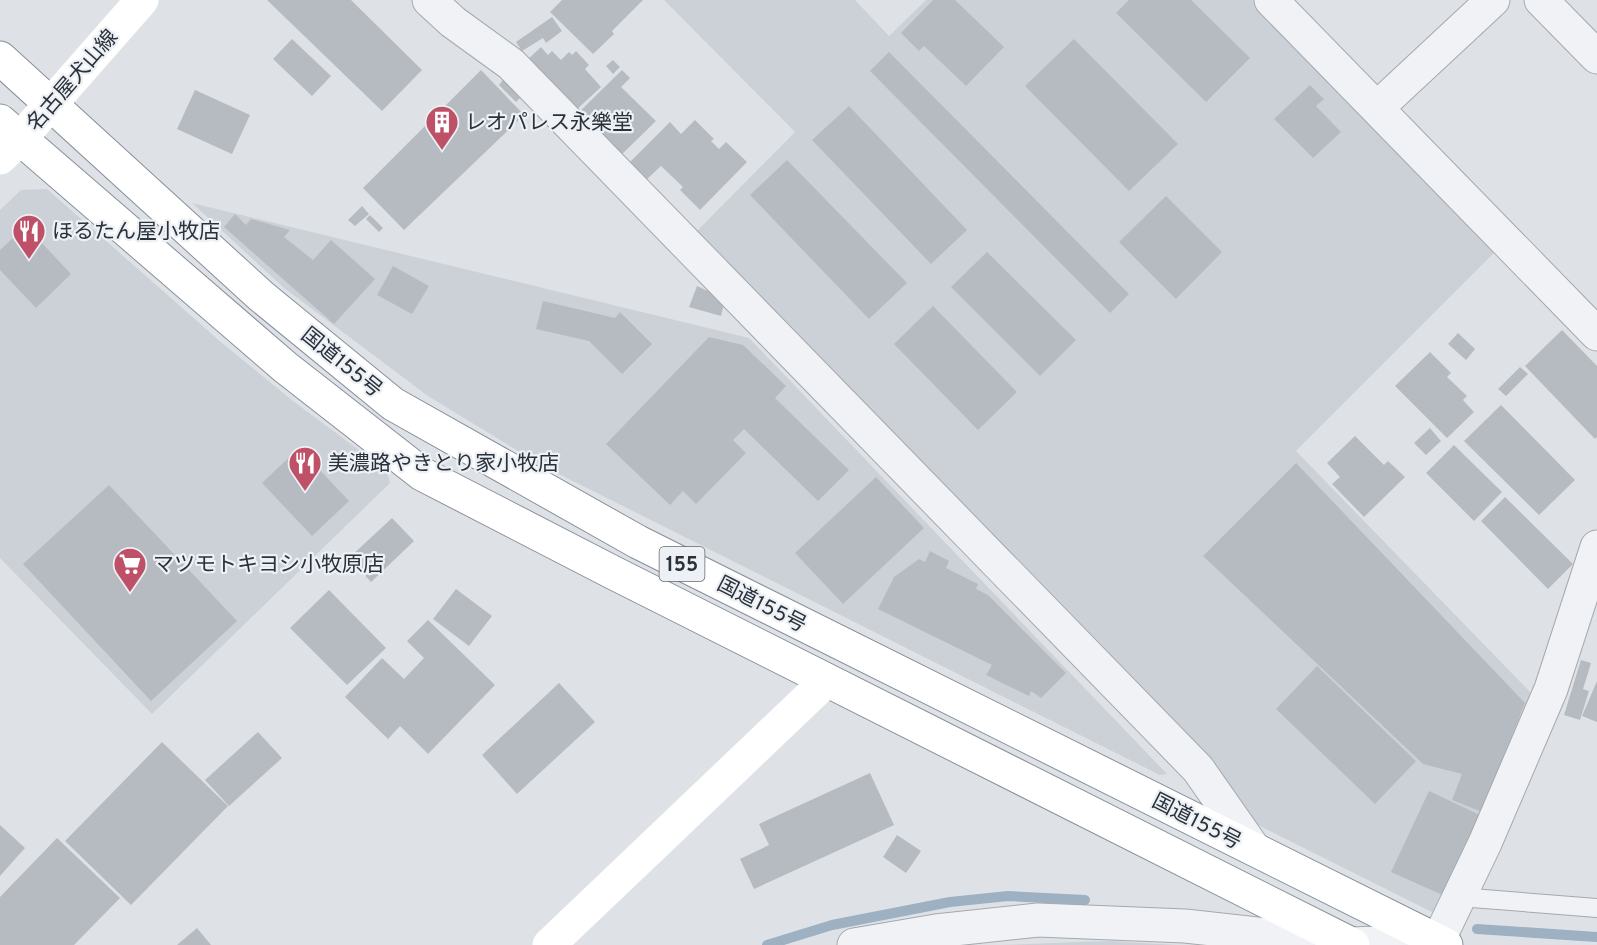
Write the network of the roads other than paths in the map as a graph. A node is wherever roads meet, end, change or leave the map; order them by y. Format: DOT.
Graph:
graph roads {
  1 [pos="142,0"];
  2 [pos="429,0"];
  3 [pos="1271,0"];
  4 [pos="1493,0"];
  5 [pos="1540,0"];
  6 [pos="0,57"];
  7 [pos="1597,57"];
  8 [pos="52,105"];
  9 [pos="1377,108"];
  10 [pos="7,139"];
  11 [pos="1597,334"];
  12 [pos="1597,547"];
  13 [pos="826,681"];
  14 [pos="1254,849"];
  15 [pos="1459,897"];
  16 [pos="1597,908"];
  17 [pos="1442,943"];
  18 [pos="1351,944"];
  19 [pos="549,945"];
  20 [pos="854,945"];
  1 -- 8 [label="main road, 名古屋犬山線"];
  2 -- 14 [label="street"];
  3 -- 9 [label="street"];
  4 -- 9 [label="street"];
  5 -- 7 [label="street"];
  6 -- 8 [label="main road, 国道155号 / 155"];
  8 -- 10 [label="main road, 名古屋犬山線"];
  8 -- 14 [label="main road, 国道155号 / 155"];
  9 -- 11 [label="street"];
  10 -- 13 [label="main road, 国道155号 / 155"];
  12 -- 15 [label="street"];
  13 -- 18 [label="main road, 国道155号 / 155"];
  13 -- 19 [label="main road"];
  14 -- 17 [label="main road, 国道155号 / 155"];
  15 -- 16 [label="lane"];
  15 -- 17 [label="street"];
  17 -- 18 [label="street"];
  18 -- 20 [label="street"];
}
